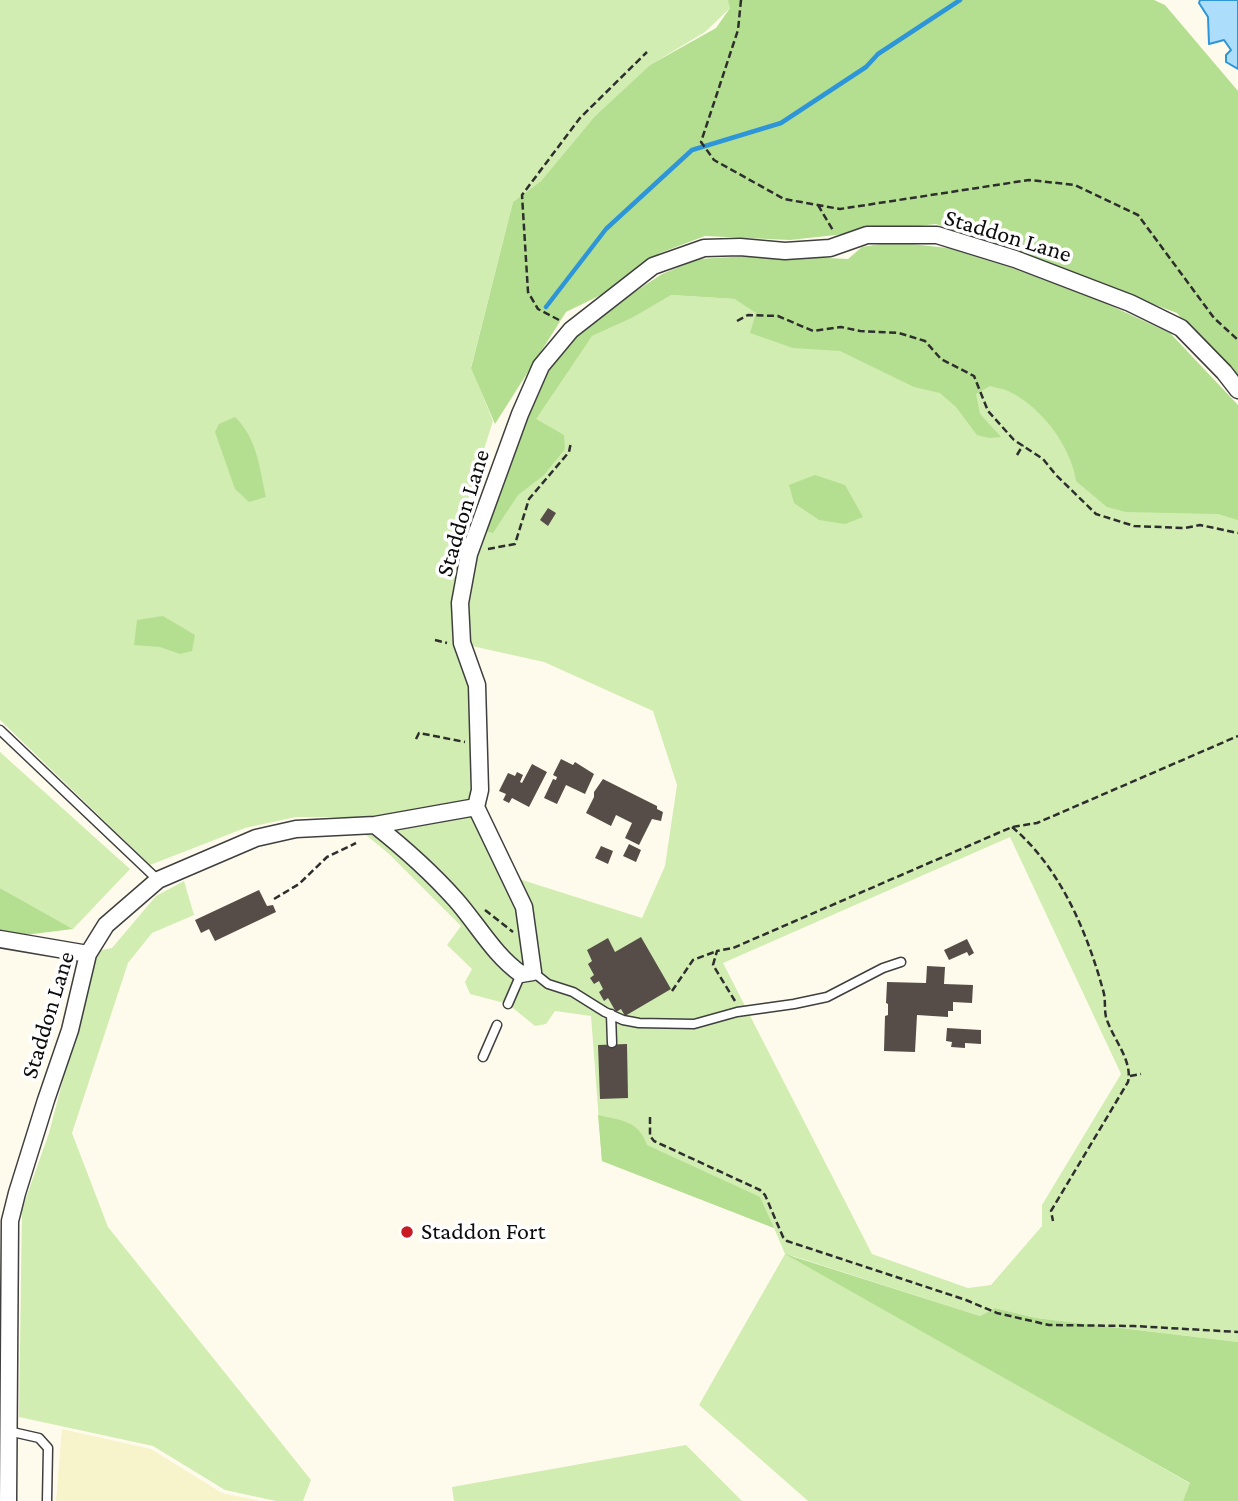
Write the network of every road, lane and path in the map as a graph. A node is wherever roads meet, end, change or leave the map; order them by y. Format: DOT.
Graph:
graph roads {
  1 [pos="741,0"];
  2 [pos="647,52"];
  3 [pos="818,205"];
  4 [pos="841,244"];
  5 [pos="737,321"];
  6 [pos="574,328"];
  7 [pos="1238,340"];
  8 [pos="1238,390"];
  9 [pos="571,442"];
  10 [pos="1023,445"];
  11 [pos="1017,454"];
  12 [pos="1238,533"];
  13 [pos="482,556"];
  14 [pos="0,730"];
  15 [pos="1238,736"];
  16 [pos="416,739"];
  17 [pos="479,744"];
  18 [pos="477,807"];
  19 [pos="371,825"];
  20 [pos="1012,827"];
  21 [pos="159,880"];
  22 [pos="274,899"];
  23 [pos="0,939"];
  24 [pos="717,951"];
  25 [pos="88,954"];
  26 [pos="901,962"];
  27 [pos="527,973"];
  28 [pos="672,991"];
  29 [pos="508,1003"];
  30 [pos="611,1014"];
  31 [pos="727,1014"];
  32 [pos="497,1025"];
  33 [pos="612,1043"];
  34 [pos="483,1057"];
  35 [pos="1141,1074"];
  36 [pos="1129,1076"];
  37 [pos="650,1117"];
  38 [pos="1053,1221"];
  39 [pos="1238,1332"];
  40 [pos="8,1432"];
  41 [pos="8,1501"];
  42 [pos="47,1501"];
  1 -- 3 [label="path"];
  2 -- 6 [label="path"];
  3 -- 4 [label="path"];
  3 -- 7 [label="path"];
  4 -- 6 [label="street, Staddon Lane"];
  4 -- 8 [label="street, Staddon Lane"];
  5 -- 10 [label="path"];
  6 -- 17 [label="street, Staddon Lane"];
  9 -- 13 [label="path"];
  10 -- 11 [label="path"];
  10 -- 12 [label="path"];
  14 -- 21 [label="lane"];
  15 -- 20 [label="path"];
  16 -- 17 [label="path"];
  17 -- 18 [label="street, Staddon Lane"];
  18 -- 19 [label="street, Staddon Lane"];
  18 -- 27 [label="street"];
  19 -- 21 [label="street, Staddon Lane"];
  19 -- 22 [label="path"];
  19 -- 27 [label="street"];
  20 -- 24 [label="path"];
  20 -- 36 [label="path"];
  21 -- 25 [label="street, Staddon Lane"];
  23 -- 25 [label="street"];
  24 -- 28 [label="path"];
  24 -- 31 [label="path"];
  25 -- 40 [label="street, Staddon Lane"];
  26 -- 31 [label="lane"];
  27 -- 29 [label="lane"];
  27 -- 30 [label="lane"];
  30 -- 31 [label="lane"];
  30 -- 33 [label="lane"];
  32 -- 34 [label="lane"];
  35 -- 36 [label="path"];
  36 -- 38 [label="path"];
  37 -- 39 [label="path"];
  40 -- 41 [label="street, Staddon Lane"];
  40 -- 42 [label="lane"];
}
